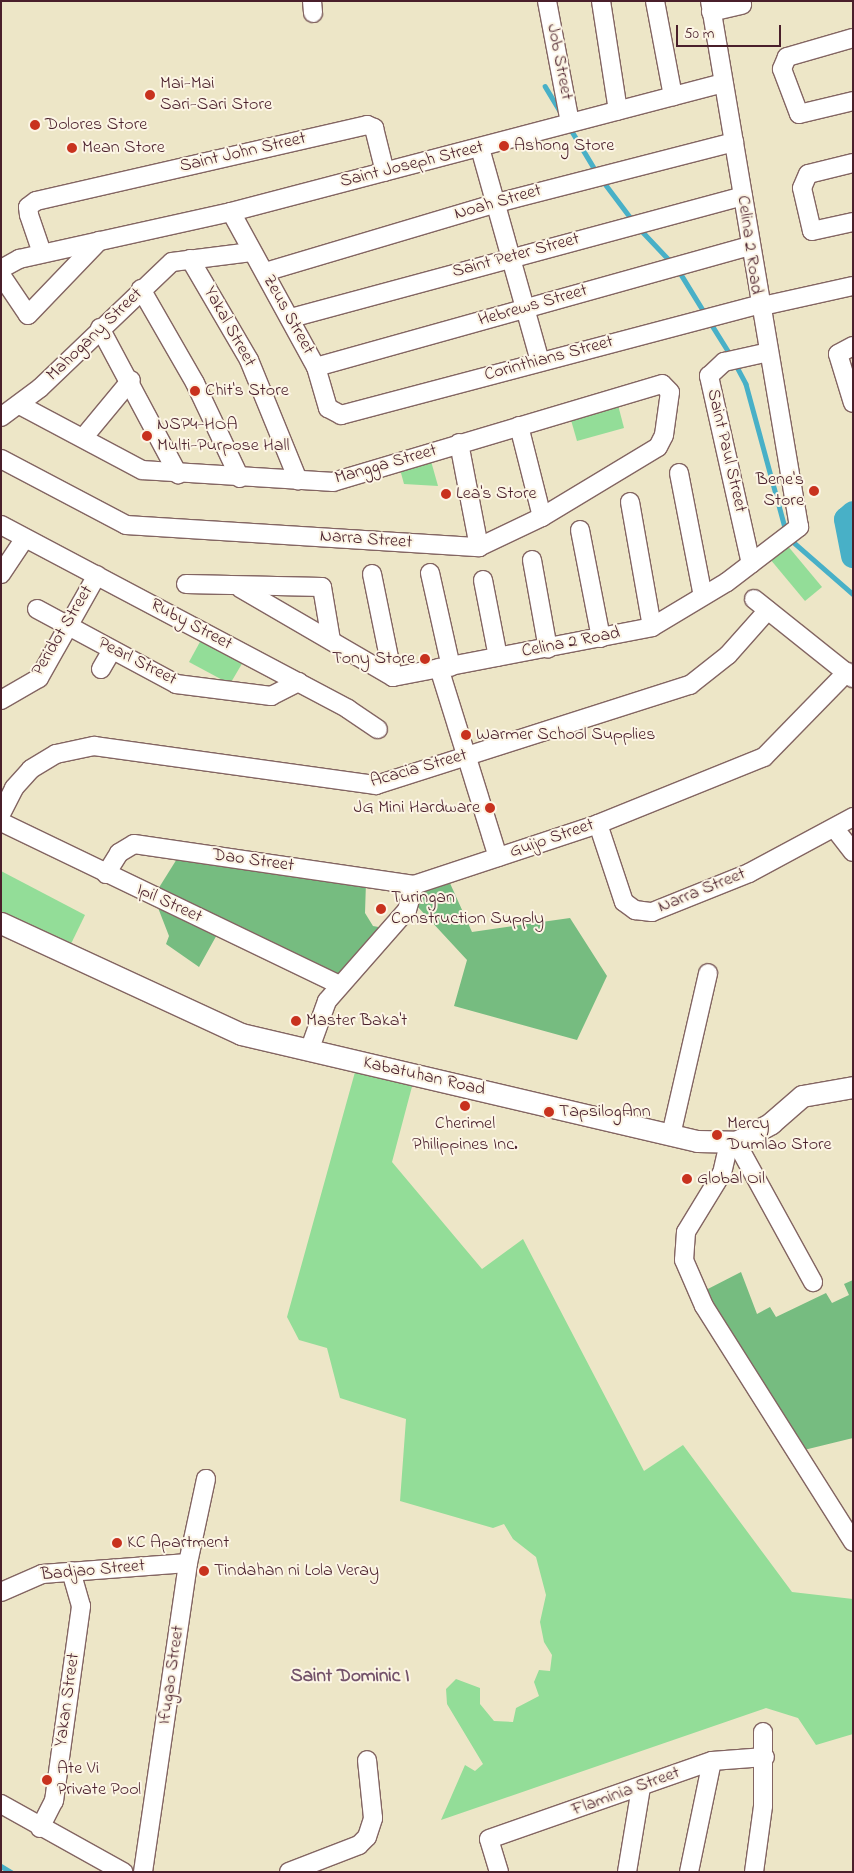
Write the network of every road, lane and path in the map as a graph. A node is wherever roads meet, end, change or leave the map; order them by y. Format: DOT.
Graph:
graph roads {
  1 [pos="547,1"];
  2 [pos="601,1"];
  3 [pos="655,1"];
  4 [pos="742,5"];
  5 [pos="711,7"];
  6 [pos="853,38"];
  7 [pos="723,83"];
  8 [pos="673,96"];
  9 [pos="853,101"];
  10 [pos="618,111"];
  11 [pos="565,125"];
  12 [pos="734,142"];
  13 [pos="480,148"];
  14 [pos="853,163"];
  15 [pos="386,172"];
  16 [pos="742,196"];
  17 [pos="493,204"];
  18 [pos="231,212"];
  19 [pos="853,222"];
  20 [pos="99,242"];
  21 [pos="750,246"];
  22 [pos="251,252"];
  23 [pos="42,253"];
  24 [pos="509,258"];
  25 [pos="190,259"];
  26 [pos="1,269"];
  27 [pos="264,272"];
  28 [pos="1,275"];
  29 [pos="853,286"];
  30 [pos="141,289"];
  31 [pos="758,306"];
  32 [pos="524,308"];
  33 [pos="291,318"];
  34 [pos="100,328"];
  35 [pos="853,346"];
  36 [pos="769,352"];
  37 [pos="540,361"];
  38 [pos="316,367"];
  39 [pos="131,380"];
  40 [pos="668,386"];
  41 [pos="853,403"];
  42 [pos="20,405"];
  43 [pos="341,415"];
  44 [pos="1,417"];
  45 [pos="519,426"];
  46 [pos="83,438"];
  47 [pos="459,443"];
  48 [pos="1,459"];
  49 [pos="679,473"];
  50 [pos="178,474"];
  51 [pos="240,478"];
  52 [pos="298,480"];
  53 [pos="630,502"];
  54 [pos="542,517"];
  55 [pos="1,525"];
  56 [pos="580,530"];
  57 [pos="25,538"];
  58 [pos="479,547"];
  59 [pos="756,559"];
  60 [pos="532,560"];
  61 [pos="1,574"];
  62 [pos="372,574"];
  63 [pos="430,574"];
  64 [pos="97,575"];
  65 [pos="483,580"];
  66 [pos="186,584"];
  67 [pos="240,588"];
  68 [pos="704,596"];
  69 [pos="754,599"];
  70 [pos="37,610"];
  71 [pos="768,610"];
  72 [pos="68,626"];
  73 [pos="652,627"];
  74 [pos="601,638"];
  75 [pos="331,640"];
  76 [pos="548,649"];
  77 [pos="112,650"];
  78 [pos="498,658"];
  79 [pos="445,668"];
  80 [pos="101,669"];
  81 [pos="850,675"];
  82 [pos="394,677"];
  83 [pos="299,682"];
  84 [pos="1,700"];
  85 [pos="378,729"];
  86 [pos="464,756"];
  87 [pos="1,814"];
  88 [pos="853,818"];
  89 [pos="1,822"];
  90 [pos="598,824"];
  91 [pos="835,829"];
  92 [pos="853,852"];
  93 [pos="498,858"];
  94 [pos="106,874"];
  95 [pos="414,885"];
  96 [pos="1,923"];
  97 [pos="708,973"];
  98 [pos="337,984"];
  99 [pos="309,1051"];
  100 [pos="853,1087"];
  101 [pos="671,1135"];
  102 [pos="732,1143"];
  103 [pos="813,1282"];
  104 [pos="206,1479"];
  105 [pos="853,1542"];
  106 [pos="188,1563"];
  107 [pos="71,1571"];
  108 [pos="1,1592"];
  109 [pos="763,1732"];
  110 [pos="765,1757"];
  111 [pos="367,1760"];
  112 [pos="712,1761"];
  113 [pos="641,1787"];
  114 [pos="1,1804"];
  115 [pos="40,1828"];
  116 [pos="123,1872"];
  117 [pos="143,1872"];
  118 [pos="289,1872"];
  119 [pos="499,1872"];
  120 [pos="627,1872"];
  121 [pos="689,1872"];
  122 [pos="754,1872"];
  1 -- 11 [label="street, Job Street"];
  2 -- 10 [label="street"];
  3 -- 8 [label="street"];
  4 -- 5 [label="street"];
  5 -- 7 [label="street, Celina 2 Road"];
  6 -- 9 [label="street"];
  7 -- 8 [label="street, Saint Joseph Street"];
  7 -- 12 [label="street, Celina 2 Road"];
  8 -- 10 [label="street, Saint Joseph Street"];
  10 -- 11 [label="street, Saint Joseph Street"];
  11 -- 13 [label="street, Saint Joseph Street"];
  12 -- 16 [label="street, Celina 2 Road"];
  12 -- 17 [label="street, Noah Street"];
  13 -- 15 [label="street, Saint Joseph Street"];
  13 -- 17 [label="street"];
  14 -- 19 [label="street"];
  15 -- 18 [label="street, Saint Joseph Street"];
  15 -- 23 [label="street, Saint John Street"];
  16 -- 21 [label="street, Celina 2 Road"];
  16 -- 24 [label="street, Saint Peter Street"];
  17 -- 24 [label="street"];
  17 -- 27 [label="street, Noah Street"];
  18 -- 20 [label="street, Saint Joseph Street"];
  18 -- 22 [label="street, Zeus Street"];
  20 -- 23 [label="street, Saint Joseph Street"];
  20 -- 28 [label="street"];
  21 -- 31 [label="street, Celina 2 Road"];
  21 -- 32 [label="street, Hebrews Street"];
  22 -- 25 [label="street, Mahogany Street"];
  22 -- 27 [label="street, Zeus Street"];
  23 -- 26 [label="street, Saint Joseph Street"];
  24 -- 32 [label="street"];
  24 -- 33 [label="street, Saint Peter Street"];
  25 -- 30 [label="street, Mahogany Street"];
  25 -- 52 [label="street, Yakal Street"];
  27 -- 33 [label="street, Zeus Street"];
  29 -- 31 [label="street, Corinthians Street"];
  30 -- 34 [label="street, Mahogany Street"];
  30 -- 51 [label="street"];
  31 -- 36 [label="street, Celina 2 Road"];
  31 -- 37 [label="street, Corinthians Street"];
  32 -- 37 [label="street"];
  32 -- 38 [label="street, Hebrews Street"];
  33 -- 38 [label="street, Zeus Street"];
  34 -- 39 [label="street"];
  34 -- 42 [label="street, Mahogany Street"];
  35 -- 41 [label="street"];
  36 -- 59 [label="street, Celina 2 Road"];
  36 -- 59 [label="street, Saint Paul Street"];
  37 -- 43 [label="street, Corinthians Street"];
  38 -- 43 [label="street, Zeus Street"];
  39 -- 46 [label="street"];
  39 -- 50 [label="street"];
  40 -- 45 [label="street, Mangga Street"];
  40 -- 54 [label="street, Narra Street"];
  42 -- 44 [label="street, Mahogany Street"];
  42 -- 46 [label="street, Mangga Street"];
  45 -- 47 [label="street, Mangga Street"];
  45 -- 54 [label="street"];
  46 -- 50 [label="street, Mangga Street"];
  47 -- 52 [label="street, Mangga Street"];
  47 -- 58 [label="street"];
  48 -- 58 [label="street, Narra Street"];
  49 -- 68 [label="street"];
  50 -- 51 [label="street, Mangga Street"];
  51 -- 52 [label="street, Mangga Street"];
  53 -- 73 [label="street"];
  54 -- 58 [label="street, Narra Street"];
  55 -- 57 [label="street, Ruby Street"];
  56 -- 74 [label="street"];
  57 -- 61 [label="street"];
  57 -- 64 [label="street, Ruby Street"];
  59 -- 68 [label="street, Celina 2 Road"];
  60 -- 76 [label="street"];
  62 -- 82 [label="street"];
  63 -- 79 [label="street"];
  64 -- 72 [label="street, Peridot Street"];
  64 -- 83 [label="street, Ruby Street"];
  65 -- 78 [label="street"];
  66 -- 67 [label="street"];
  67 -- 75 [label="street"];
  67 -- 75 [label="street"];
  68 -- 73 [label="street, Celina 2 Road"];
  69 -- 71 [label="street"];
  70 -- 72 [label="street, Pearl Street"];
  71 -- 81 [label="street"];
  71 -- 86 [label="street, Acacia Street"];
  72 -- 77 [label="street, Pearl Street"];
  72 -- 84 [label="street, Peridot Street"];
  73 -- 74 [label="street, Celina 2 Road"];
  74 -- 76 [label="street, Celina 2 Road"];
  75 -- 82 [label="street"];
  76 -- 78 [label="street, Celina 2 Road"];
  77 -- 80 [label="street"];
  77 -- 83 [label="street, Pearl Street"];
  78 -- 79 [label="street, Celina 2 Road"];
  79 -- 82 [label="street, Celina 2 Road"];
  79 -- 86 [label="street"];
  81 -- 90 [label="street, Guijo Street"];
  83 -- 85 [label="street, Ruby Street"];
  86 -- 87 [label="street, Acacia Street"];
  86 -- 93 [label="street"];
  88 -- 91 [label="street, Narra Street"];
  89 -- 94 [label="street, Ipil Street"];
  90 -- 91 [label="street, Narra Street"];
  90 -- 93 [label="street, Guijo Street"];
  91 -- 92 [label="street"];
  93 -- 95 [label="street, Guijo Street"];
  94 -- 95 [label="street, Dao Street"];
  94 -- 98 [label="street, Ipil Street"];
  95 -- 98 [label="street"];
  96 -- 99 [label="street, Kabatuhan Road"];
  97 -- 101 [label="street"];
  98 -- 99 [label="street"];
  99 -- 101 [label="street, Kabatuhan Road"];
  100 -- 102 [label="street"];
  101 -- 102 [label="street, Kabatuhan Road"];
  102 -- 103 [label="street"];
  102 -- 105 [label="street"];
  104 -- 106 [label="street, Ifugao Street"];
  106 -- 107 [label="street, Badjao Street"];
  106 -- 117 [label="street, Ifugao Street"];
  107 -- 108 [label="street, Badjao Street"];
  107 -- 115 [label="street, Yakan Street"];
  109 -- 110 [label="street"];
  110 -- 112 [label="street, Flaminia Street"];
  110 -- 122 [label="street"];
  111 -- 118 [label="street"];
  112 -- 113 [label="street, Flaminia Street"];
  112 -- 121 [label="street"];
  113 -- 119 [label="street, Flaminia Street"];
  113 -- 120 [label="street"];
  114 -- 115 [label="street"];
  115 -- 116 [label="street"];
}
